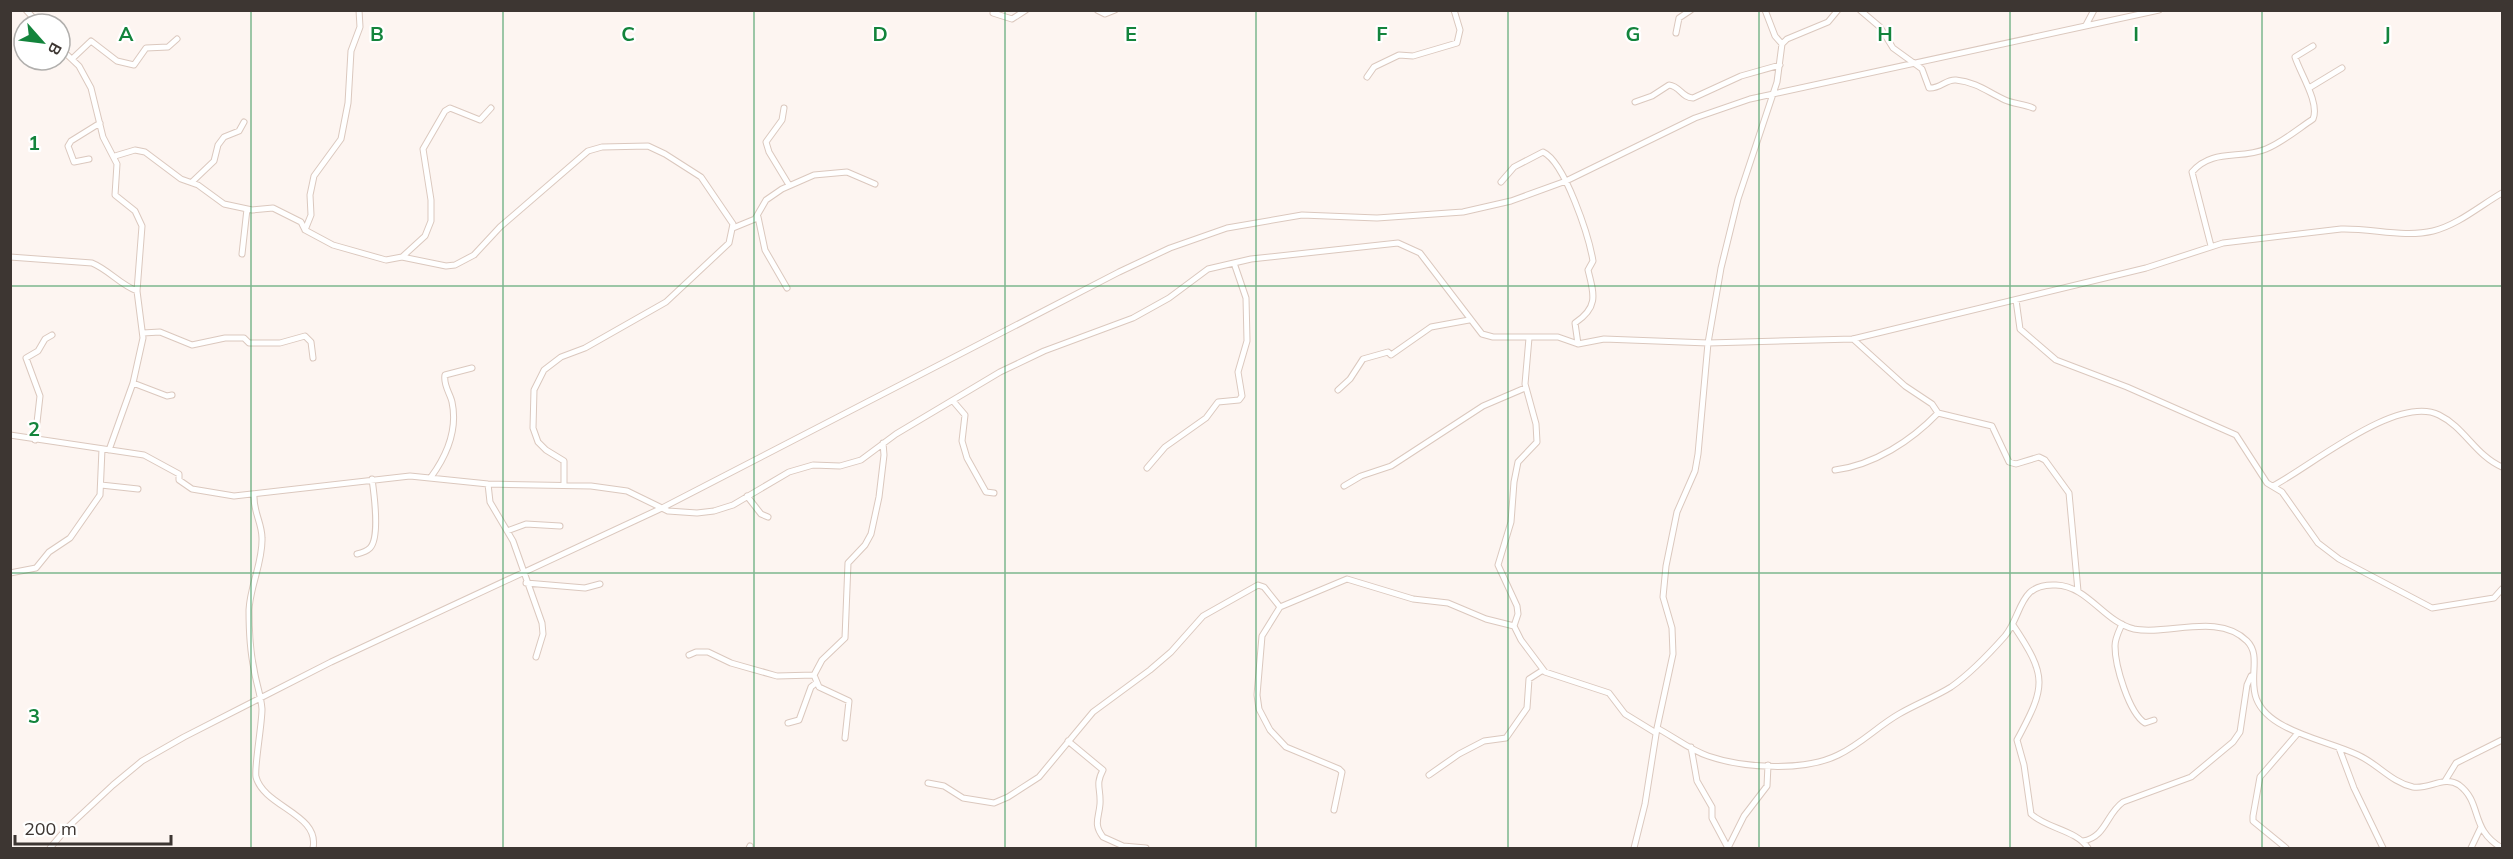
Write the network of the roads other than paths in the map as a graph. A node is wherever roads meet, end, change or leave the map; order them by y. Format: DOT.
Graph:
graph roads {
  1 [pos="359,10"];
  2 [pos="1026,10"];
  3 [pos="1097,10"];
  4 [pos="1115,10"];
  5 [pos="1454,10"];
  6 [pos="1691,10"];
  7 [pos="1765,10"];
  8 [pos="1838,10"];
  9 [pos="2094,10"];
  10 [pos="2159,10"];
  11 [pos="1865,12"];
  12 [pos="993,13"];
  13 [pos="2086,25"];
  14 [pos="1676,33"];
  15 [pos="177,39"];
  16 [pos="1782,44"];
  17 [pos="2313,46"];
  18 [pos="72,58"];
  19 [pos="1913,63"];
  20 [pos="1780,65"];
  21 [pos="2342,68"];
  22 [pos="1367,77"];
  23 [pos="2309,88"];
  24 [pos="1774,92"];
  25 [pos="1635,102"];
  26 [pos="491,108"];
  27 [pos="784,108"];
  28 [pos="2033,108"];
  29 [pos="244,122"];
  30 [pos="100,123"];
  31 [pos="114,156"];
  32 [pos="89,159"];
  33 [pos="1566,181"];
  34 [pos="192,182"];
  35 [pos="1501,182"];
  36 [pos="875,184"];
  37 [pos="789,185"];
  38 [pos="2502,193"];
  39 [pos="247,209"];
  40 [pos="758,217"];
  41 [pos="733,228"];
  42 [pos="305,230"];
  43 [pos="2211,246"];
  44 [pos="243,254"];
  45 [pos="10,257"];
  46 [pos="402,257"];
  47 [pos="1234,263"];
  48 [pos="787,288"];
  49 [pos="137,291"];
  50 [pos="2016,300"];
  51 [pos="1469,320"];
  52 [pos="143,333"];
  53 [pos="52,335"];
  54 [pos="1529,338"];
  55 [pos="1853,339"];
  56 [pos="1578,344"];
  57 [pos="1708,344"];
  58 [pos="313,358"];
  59 [pos="472,368"];
  60 [pos="133,383"];
  61 [pos="1525,388"];
  62 [pos="1338,390"];
  63 [pos="172,395"];
  64 [pos="953,401"];
  65 [pos="1938,413"];
  66 [pos="10,435"];
  67 [pos="35,440"];
  68 [pos="883,443"];
  69 [pos="106,450"];
  70 [pos="2502,467"];
  71 [pos="1147,468"];
  72 [pos="1835,470"];
  73 [pos="431,477"];
  74 [pos="372,479"];
  75 [pos="488,484"];
  76 [pos="101,485"];
  77 [pos="564,485"];
  78 [pos="1344,486"];
  79 [pos="2273,486"];
  80 [pos="138,489"];
  81 [pos="994,493"];
  82 [pos="254,495"];
  83 [pos="747,496"];
  84 [pos="662,508"];
  85 [pos="768,517"];
  86 [pos="560,526"];
  87 [pos="507,531"];
  88 [pos="357,554"];
  89 [pos="10,573"];
  90 [pos="523,574"];
  91 [pos="526,583"];
  92 [pos="600,584"];
  93 [pos="2502,589"];
  94 [pos="2078,591"];
  95 [pos="1280,606"];
  96 [pos="2122,624"];
  97 [pos="1514,626"];
  98 [pos="2013,626"];
  99 [pos="689,655"];
  100 [pos="536,657"];
  101 [pos="1543,670"];
  102 [pos="814,675"];
  103 [pos="2252,675"];
  104 [pos="816,683"];
  105 [pos="261,696"];
  106 [pos="2154,720"];
  107 [pos="788,723"];
  108 [pos="1656,730"];
  109 [pos="2298,733"];
  110 [pos="845,738"];
  111 [pos="2502,740"];
  112 [pos="1068,741"];
  113 [pos="1691,747"];
  114 [pos="2338,748"];
  115 [pos="1768,765"];
  116 [pos="1429,775"];
  117 [pos="2445,781"];
  118 [pos="928,783"];
  119 [pos="1334,810"];
  120 [pos="2481,827"];
  121 [pos="2083,841"];
  122 [pos="1728,848"];
  123 [pos="50,849"];
  124 [pos="313,849"];
  125 [pos="1146,849"];
  126 [pos="1634,849"];
  127 [pos="2088,849"];
  128 [pos="2286,849"];
  129 [pos="2383,849"];
  130 [pos="2471,849"];
  131 [pos="2502,849"];
  1 -- 42 [label="street"];
  2 -- 12 [label="street"];
  3 -- 4 [label="street"];
  5 -- 22 [label="street"];
  6 -- 14 [label="street"];
  7 -- 16 [label="street"];
  8 -- 16 [label="street"];
  9 -- 13 [label="street"];
  10 -- 13 [label="street"];
  11 -- 19 [label="street"];
  13 -- 19 [label="street"];
  15 -- 18 [label="street"];
  16 -- 20 [label="street"];
  17 -- 23 [label="street"];
  18 -- 30 [label="street"];
  19 -- 24 [label="street"];
  19 -- 28 [label="street"];
  20 -- 24 [label="street"];
  20 -- 25 [label="street"];
  21 -- 23 [label="street"];
  23 -- 43 [label="street"];
  24 -- 33 [label="street"];
  24 -- 57 [label="street"];
  26 -- 46 [label="street"];
  27 -- 37 [label="street"];
  29 -- 34 [label="street"];
  30 -- 31 [label="street"];
  30 -- 32 [label="street"];
  31 -- 34 [label="street"];
  31 -- 49 [label="street"];
  33 -- 35 [label="street"];
  33 -- 56 [label="street"];
  33 -- 84 [label="street"];
  34 -- 39 [label="street"];
  36 -- 37 [label="street"];
  37 -- 40 [label="street"];
  38 -- 43 [label="street"];
  39 -- 42 [label="street"];
  39 -- 44 [label="street"];
  40 -- 41 [label="street"];
  40 -- 48 [label="street"];
  41 -- 46 [label="street"];
  41 -- 77 [label="street"];
  42 -- 46 [label="street"];
  43 -- 50 [label="street"];
  45 -- 49 [label="street"];
  47 -- 51 [label="street"];
  47 -- 64 [label="street"];
  47 -- 71 [label="street"];
  49 -- 52 [label="street"];
  50 -- 55 [label="street"];
  50 -- 79 [label="street"];
  51 -- 54 [label="street"];
  51 -- 62 [label="street"];
  52 -- 58 [label="street"];
  52 -- 60 [label="street"];
  53 -- 67 [label="street"];
  54 -- 56 [label="street"];
  54 -- 61 [label="street"];
  55 -- 57 [label="street"];
  55 -- 65 [label="street"];
  56 -- 57 [label="street"];
  57 -- 108 [label="street"];
  59 -- 73 [label="street"];
  60 -- 63 [label="street"];
  60 -- 69 [label="street"];
  61 -- 78 [label="street"];
  61 -- 97 [label="street"];
  64 -- 68 [label="street"];
  64 -- 81 [label="street"];
  65 -- 72 [label="street"];
  65 -- 94 [label="street"];
  66 -- 67 [label="street"];
  67 -- 69 [label="street"];
  68 -- 83 [label="street"];
  68 -- 102 [label="street"];
  69 -- 76 [label="street"];
  69 -- 82 [label="street"];
  70 -- 79 [label="street"];
  73 -- 74 [label="street"];
  73 -- 75 [label="street"];
  74 -- 82 [label="street"];
  74 -- 88 [label="street"];
  75 -- 77 [label="street"];
  75 -- 87 [label="street"];
  76 -- 80 [label="street"];
  76 -- 89 [label="street"];
  77 -- 84 [label="street"];
  79 -- 93 [label="street"];
  82 -- 105 [label="street"];
  83 -- 84 [label="street"];
  83 -- 85 [label="street"];
  84 -- 90 [label="street"];
  86 -- 87 [label="street"];
  87 -- 90 [label="street"];
  90 -- 91 [label="street"];
  90 -- 105 [label="street"];
  91 -- 92 [label="street"];
  91 -- 100 [label="street"];
  94 -- 96 [label="street"];
  94 -- 98 [label="street"];
  95 -- 97 [label="street"];
  95 -- 112 [label="street"];
  95 -- 119 [label="street"];
  96 -- 103 [label="street"];
  96 -- 106 [label="street"];
  97 -- 101 [label="street"];
  98 -- 115 [label="street"];
  98 -- 121 [label="street"];
  99 -- 102 [label="street"];
  101 -- 108 [label="street"];
  101 -- 116 [label="street"];
  102 -- 104 [label="street"];
  103 -- 109 [label="street"];
  103 -- 121 [label="street"];
  104 -- 107 [label="street"];
  104 -- 110 [label="street"];
  105 -- 123 [label="street"];
  105 -- 124 [label="street"];
  108 -- 113 [label="street"];
  108 -- 126 [label="street"];
  109 -- 114 [label="street"];
  109 -- 128 [label="street"];
  111 -- 117 [label="street"];
  112 -- 118 [label="street"];
  112 -- 125 [label="street"];
  113 -- 115 [label="street"];
  113 -- 122 [label="street"];
  114 -- 117 [label="street"];
  114 -- 129 [label="street"];
  115 -- 122 [label="street"];
  117 -- 120 [label="street"];
  120 -- 130 [label="street"];
  120 -- 131 [label="street"];
  121 -- 127 [label="street"];
}
